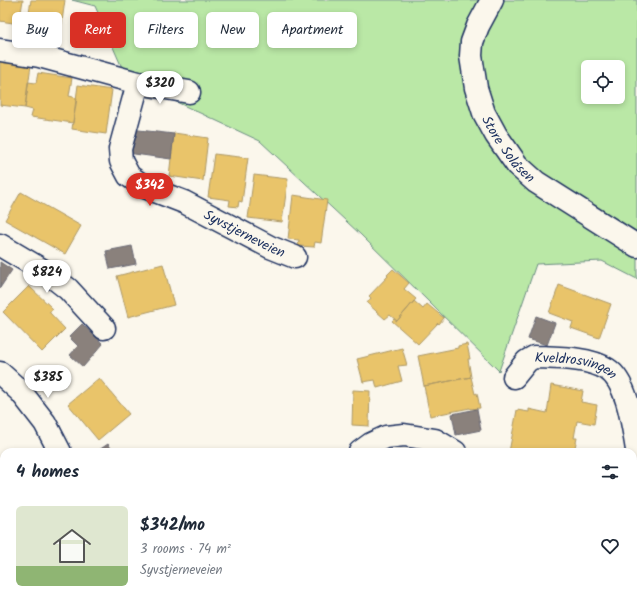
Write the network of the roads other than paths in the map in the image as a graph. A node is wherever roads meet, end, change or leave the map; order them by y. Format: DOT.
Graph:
graph roads {
  1 [pos="492,0"];
  2 [pos="0,50"];
  3 [pos="138,83"];
  4 [pos="189,92"];
  5 [pos="0,245"];
  6 [pos="637,246"];
  7 [pos="295,257"];
  8 [pos="104,328"];
  9 [pos="0,373"];
  10 [pos="514,377"];
  11 [pos="58,448"];
  12 [pos="366,448"];
  13 [pos="448,448"];
  14 [pos="637,448"];
  1 -- 6 [label="street, Store Solåsen"];
  2 -- 3 [label="street"];
  3 -- 4 [label="street"];
  3 -- 7 [label="street, Syvstjerneveien"];
  5 -- 8 [label="street"];
  9 -- 11 [label="street"];
  10 -- 14 [label="street, Kveldrosvingen"];
  12 -- 13 [label="street"];
}
